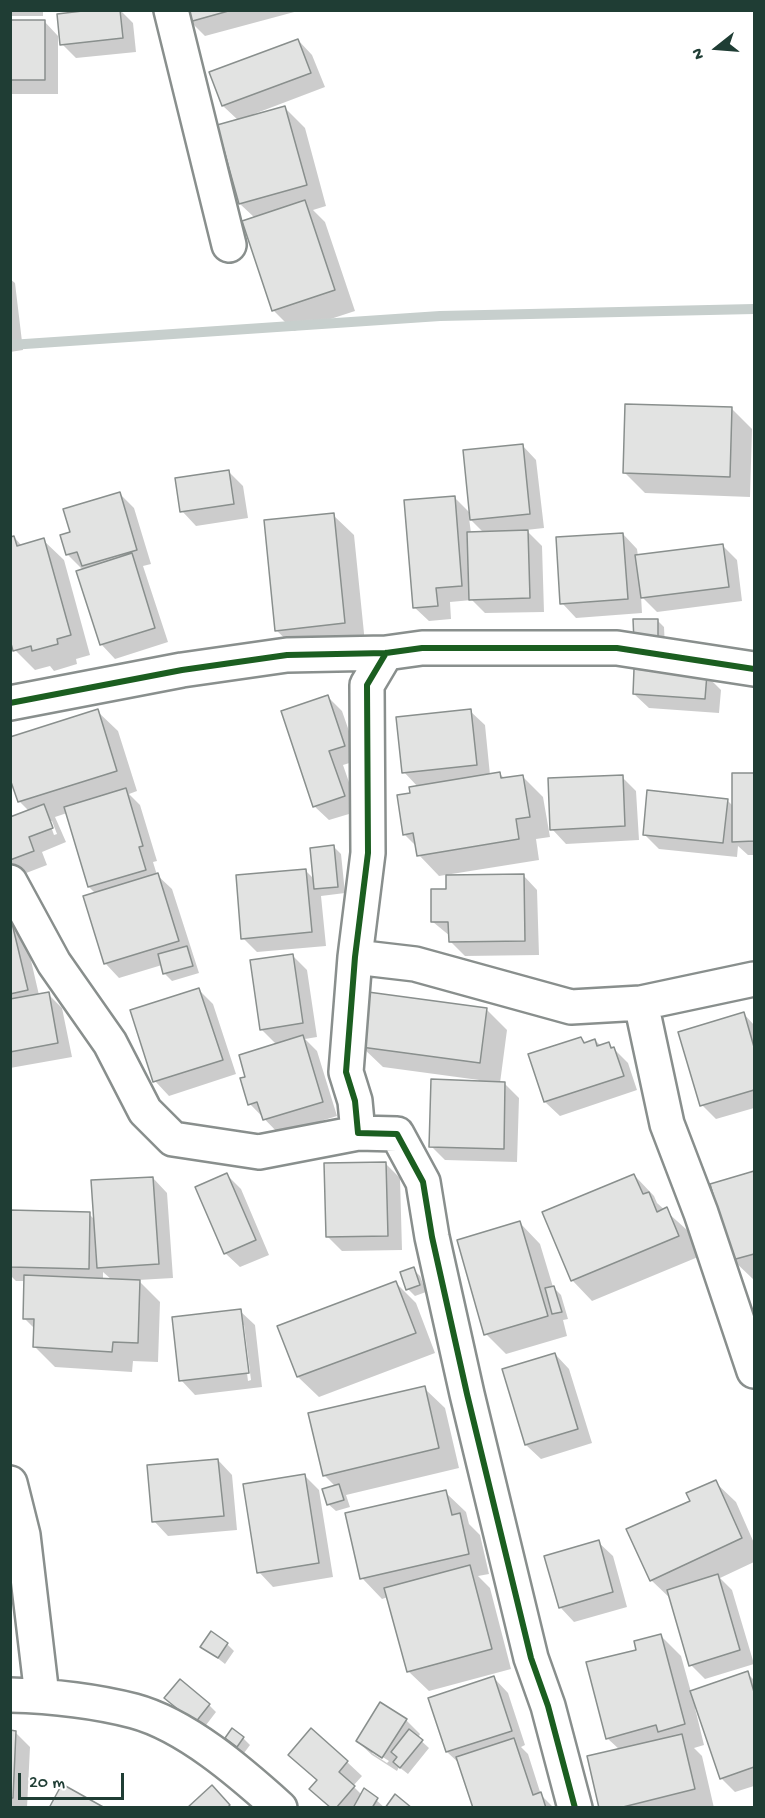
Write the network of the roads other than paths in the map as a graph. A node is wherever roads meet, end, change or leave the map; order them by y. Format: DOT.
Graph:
graph roads {
  1 [pos="171,10"];
  2 [pos="229,245"];
  3 [pos="386,653"];
  4 [pos="754,669"];
  5 [pos="10,704"];
  6 [pos="10,882"];
  7 [pos="355,957"];
  8 [pos="754,979"];
  9 [pos="641,1004"];
  10 [pos="358,1133"];
  11 [pos="754,1371"];
  12 [pos="10,1483"];
  13 [pos="26,1695"];
  14 [pos="280,1808"];
  15 [pos="575,1808"];
  1 -- 2 [label="street"];
  3 -- 4 [label="street"];
  3 -- 5 [label="street"];
  3 -- 7 [label="street"];
  6 -- 10 [label="street"];
  7 -- 9 [label="street"];
  7 -- 10 [label="street"];
  8 -- 9 [label="street"];
  9 -- 11 [label="street"];
  10 -- 15 [label="street"];
  12 -- 13 [label="street"];
  13 -- 14 [label="street"];
}
